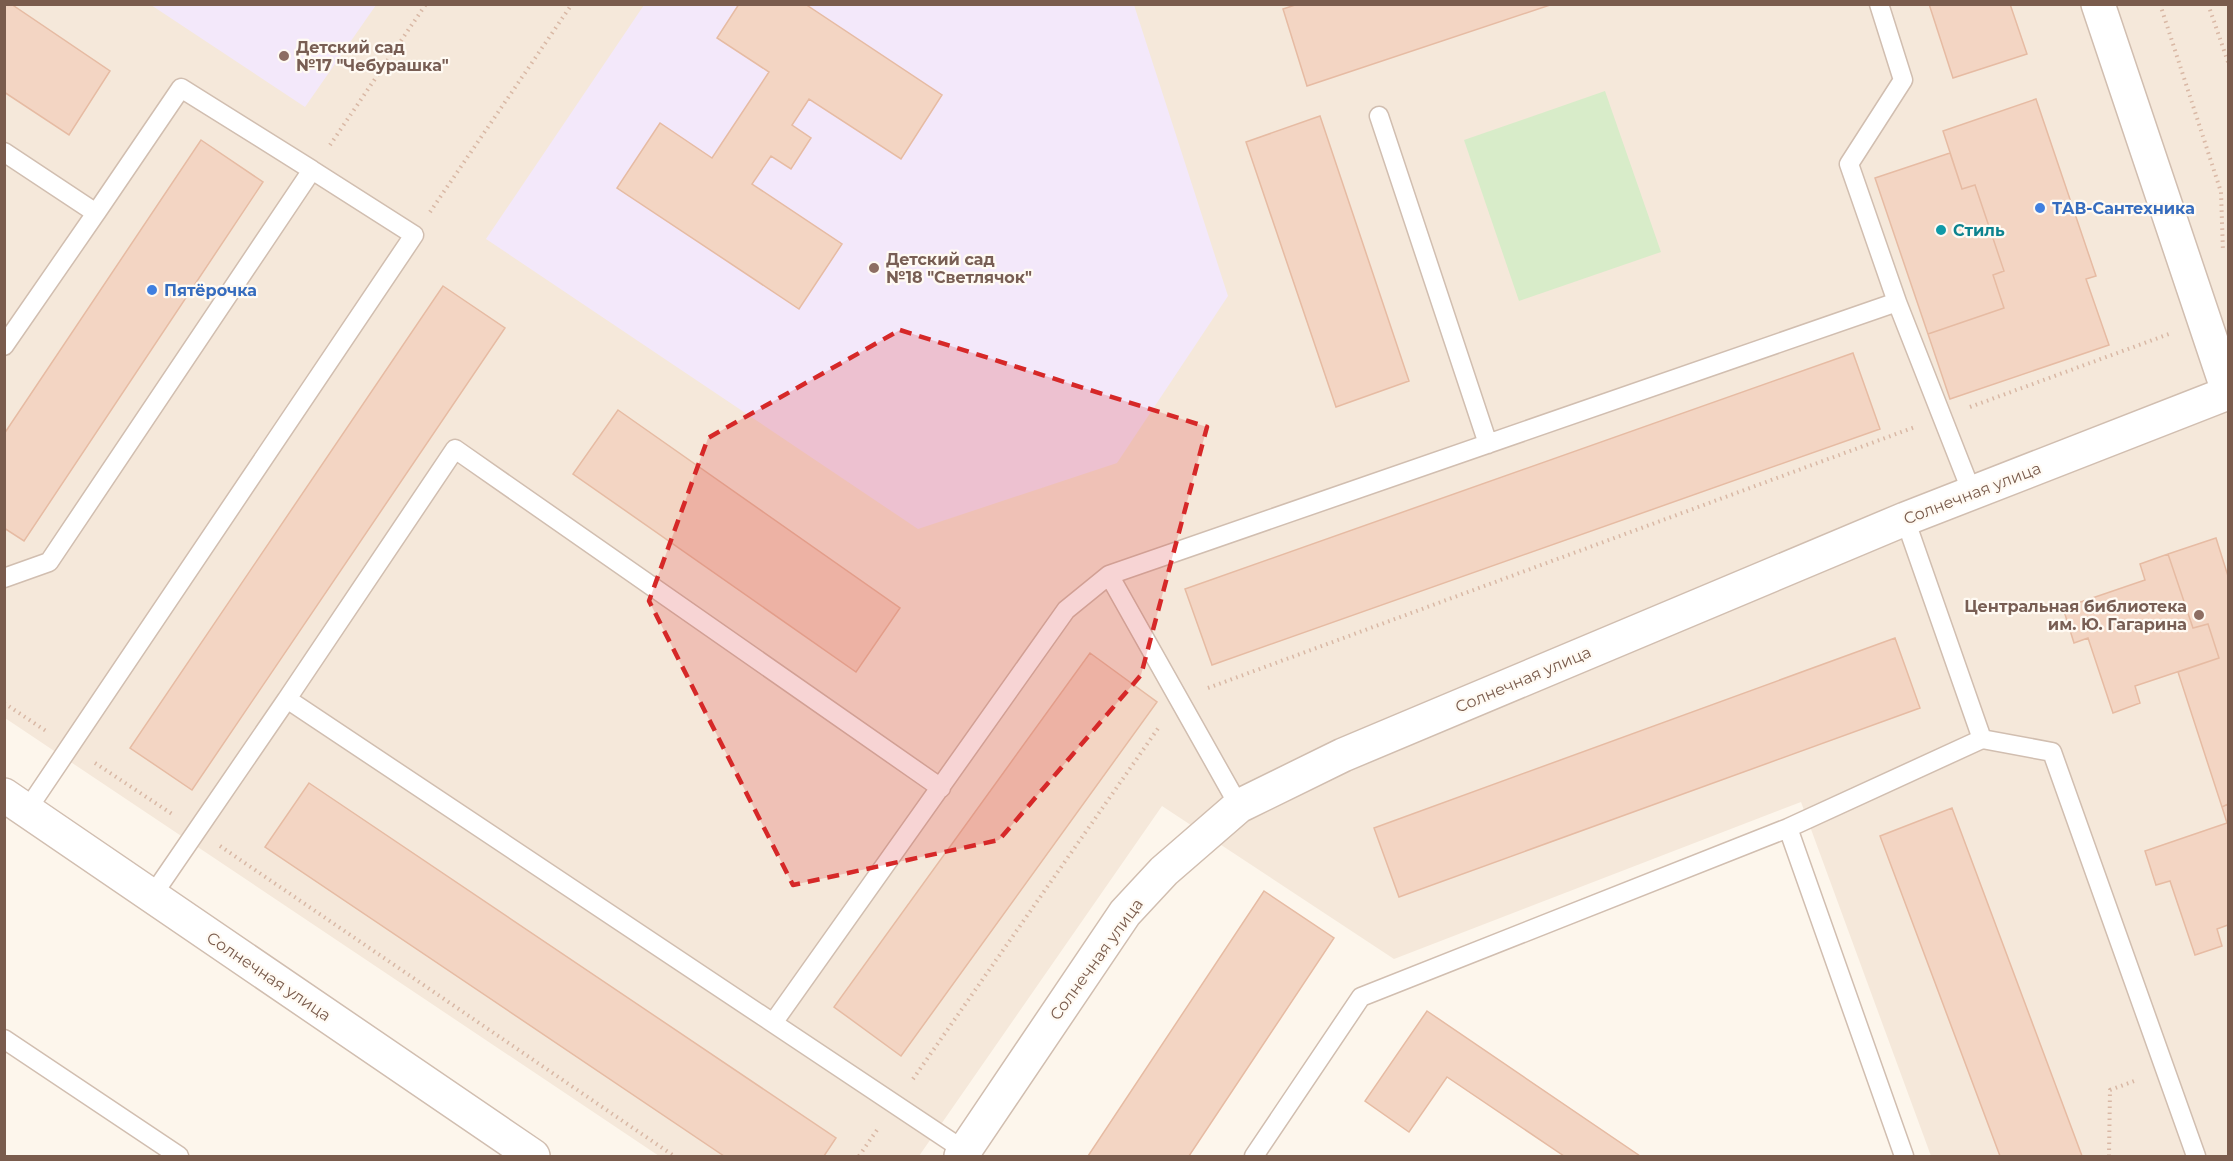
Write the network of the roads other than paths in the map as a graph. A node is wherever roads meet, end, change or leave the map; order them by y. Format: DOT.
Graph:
graph roads {
  1 [pos="1879,4"];
  2 [pos="2098,4"];
  3 [pos="1379,116"];
  4 [pos="4,152"];
  5 [pos="312,170"];
  6 [pos="96,213"];
  7 [pos="1897,302"];
  8 [pos="4,346"];
  9 [pos="2229,392"];
  10 [pos="1488,444"];
  11 [pos="1972,493"];
  12 [pos="1905,519"];
  13 [pos="1109,575"];
  14 [pos="4,578"];
  15 [pos="287,699"];
  16 [pos="1982,739"];
  17 [pos="941,788"];
  18 [pos="16,802"];
  19 [pos="1239,806"];
  20 [pos="1788,828"];
  21 [pos="152,896"];
  22 [pos="773,1023"];
  23 [pos="4,1039"];
  24 [pos="963,1154"];
  25 [pos="179,1156"];
  26 [pos="533,1156"];
  27 [pos="1254,1156"];
  28 [pos="1904,1156"];
  29 [pos="2196,1156"];
  1 -- 7 [label="lane"];
  2 -- 9 [label="street"];
  3 -- 10 [label="lane"];
  4 -- 6 [label="lane"];
  5 -- 6 [label="lane"];
  5 -- 14 [label="lane"];
  5 -- 18 [label="lane"];
  6 -- 8 [label="lane"];
  7 -- 10 [label="lane"];
  7 -- 11 [label="lane"];
  9 -- 11 [label="street, Солнечная улица"];
  10 -- 13 [label="lane"];
  11 -- 12 [label="street, Солнечная улица"];
  12 -- 16 [label="lane"];
  12 -- 19 [label="street, Солнечная улица"];
  13 -- 17 [label="lane"];
  13 -- 19 [label="lane"];
  15 -- 17 [label="lane"];
  15 -- 21 [label="lane"];
  15 -- 22 [label="lane"];
  16 -- 20 [label="lane"];
  16 -- 29 [label="lane"];
  17 -- 22 [label="lane"];
  18 -- 21 [label="street, Солнечная улица"];
  19 -- 24 [label="street, Солнечная улица"];
  20 -- 27 [label="lane"];
  20 -- 28 [label="lane"];
  21 -- 26 [label="street, Солнечная улица"];
  22 -- 24 [label="lane"];
  23 -- 25 [label="lane"];
}
